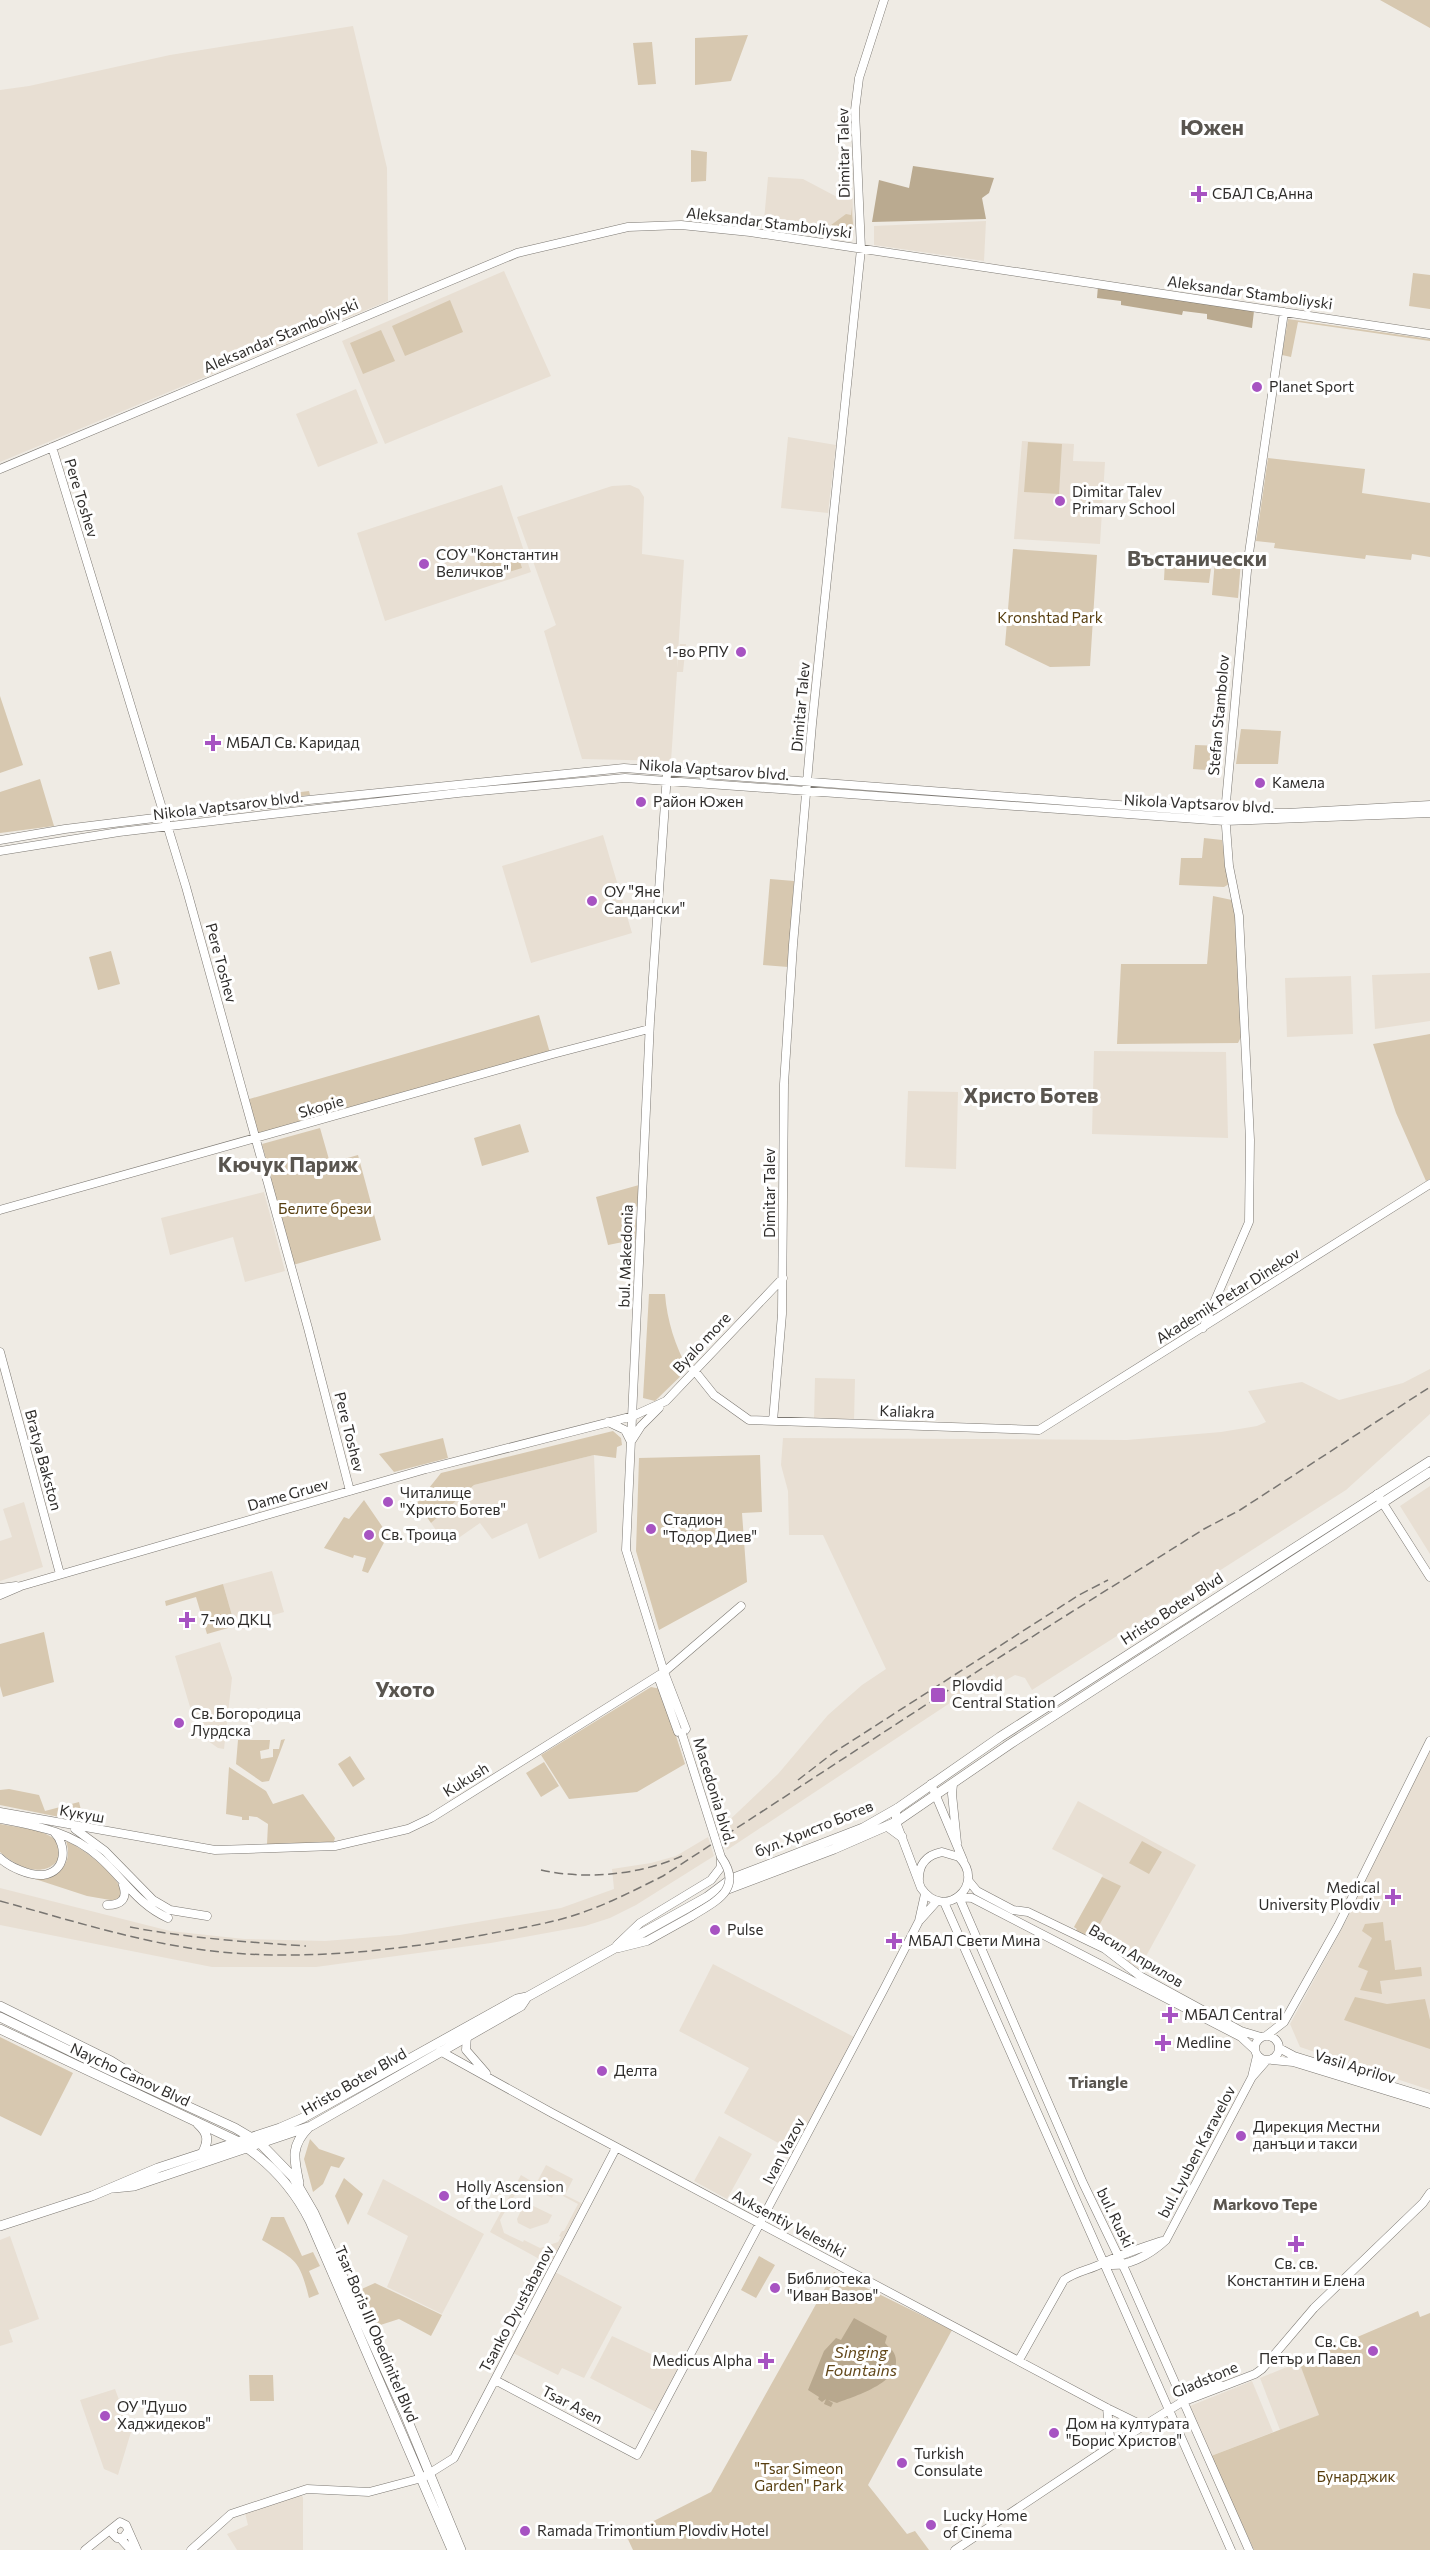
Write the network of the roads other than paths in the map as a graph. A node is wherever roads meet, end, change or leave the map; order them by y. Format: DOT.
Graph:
graph roads {
  1 [pos="884,0"];
  2 [pos="861,249"];
  3 [pos="1284,312"];
  4 [pos="1430,334"];
  5 [pos="52,447"];
  6 [pos="0,469"];
  7 [pos="667,769"];
  8 [pos="666,779"];
  9 [pos="807,781"];
  10 [pos="806,791"];
  11 [pos="1430,805"];
  12 [pos="1225,813"];
  13 [pos="1430,813"];
  14 [pos="164,816"];
  15 [pos="1224,822"];
  16 [pos="168,827"];
  17 [pos="0,840"];
  18 [pos="0,851"];
  19 [pos="649,1029"];
  20 [pos="635,1032"];
  21 [pos="649,1043"];
  22 [pos="255,1139"];
  23 [pos="1430,1184"];
  24 [pos="0,1210"];
  25 [pos="783,1278"];
  26 [pos="1203,1328"];
  27 [pos="0,1352"];
  28 [pos="694,1370"];
  29 [pos="666,1401"];
  30 [pos="633,1416"];
  31 [pos="773,1421"];
  32 [pos="608,1422"];
  33 [pos="1040,1430"];
  34 [pos="631,1441"];
  35 [pos="1430,1461"];
  36 [pos="1430,1472"];
  37 [pos="350,1491"];
  38 [pos="1379,1498"];
  39 [pos="60,1574"];
  40 [pos="1430,1577"];
  41 [pos="21,1586"];
  42 [pos="0,1588"];
  43 [pos="0,1595"];
  44 [pos="741,1606"];
  45 [pos="664,1672"];
  46 [pos="682,1734"];
  47 [pos="1430,1741"];
  48 [pos="931,1784"];
  49 [pos="953,1784"];
  50 [pos="938,1796"];
  51 [pos="898,1808"];
  52 [pos="0,1812"];
  53 [pos="0,1820"];
  54 [pos="892,1824"];
  55 [pos="69,1826"];
  56 [pos="50,1829"];
  57 [pos="902,1837"];
  58 [pos="159,1841"];
  59 [pos="957,1845"];
  60 [pos="721,1857"];
  61 [pos="0,1858"];
  62 [pos="963,1861"];
  63 [pos="968,1880"];
  64 [pos="919,1881"];
  65 [pos="123,1883"];
  66 [pos="925,1894"];
  67 [pos="707,1897"];
  68 [pos="959,1897"];
  69 [pos="940,1901"];
  70 [pos="107,1905"];
  71 [pos="207,1916"];
  72 [pos="168,1918"];
  73 [pos="919,1922"];
  74 [pos="612,1950"];
  75 [pos="527,1997"];
  76 [pos="2,2010"];
  77 [pos="1284,2022"];
  78 [pos="0,2029"];
  79 [pos="467,2035"];
  80 [pos="1264,2037"];
  81 [pos="1278,2044"];
  82 [pos="436,2048"];
  83 [pos="1256,2053"];
  84 [pos="1269,2060"];
  85 [pos="1252,2077"];
  86 [pos="492,2078"];
  87 [pos="1430,2098"];
  88 [pos="1430,2104"];
  89 [pos="194,2121"];
  90 [pos="311,2126"];
  91 [pos="251,2137"];
  92 [pos="237,2141"];
  93 [pos="260,2143"];
  94 [pos="247,2147"];
  95 [pos="616,2148"];
  96 [pos="203,2152"];
  97 [pos="300,2187"];
  98 [pos="114,2188"];
  99 [pos="1430,2193"];
  100 [pos="1426,2201"];
  101 [pos="761,2225"];
  102 [pos="0,2226"];
  103 [pos="1166,2240"];
  104 [pos="1118,2255"];
  105 [pos="1122,2263"];
  106 [pos="1103,2264"];
  107 [pos="1018,2360"];
  108 [pos="495,2380"];
  109 [pos="1224,2386"];
  110 [pos="1176,2387"];
  111 [pos="1182,2402"];
  112 [pos="1107,2408"];
  113 [pos="1169,2410"];
  114 [pos="1144,2426"];
  115 [pos="1111,2446"];
  116 [pos="637,2455"];
  117 [pos="431,2474"];
  118 [pos="422,2478"];
  119 [pos="113,2528"];
  120 [pos="128,2531"];
  121 [pos="118,2538"];
  122 [pos="97,2542"];
  123 [pos="85,2550"];
  124 [pos="131,2550"];
  125 [pos="137,2550"];
  126 [pos="191,2550"];
  127 [pos="452,2550"];
  128 [pos="461,2550"];
  129 [pos="955,2550"];
  130 [pos="1231,2550"];
  131 [pos="1249,2550"];
  1 -- 2 [label="street, Dimitar Talev"];
  2 -- 3 [label="street, Aleksandar Stamboliyski"];
  2 -- 5 [label="street, Aleksandar Stamboliyski"];
  2 -- 9 [label="street, Dimitar Talev"];
  3 -- 4 [label="street, Aleksandar Stamboliyski"];
  3 -- 12 [label="street, Stefan Stambolov"];
  5 -- 6 [label="street, Aleksandar Stamboliyski"];
  5 -- 14 [label="street, Pere Toshev"];
  7 -- 8 [label="street, bul. Makedonia"];
  7 -- 9 [label="street, Nikola Vaptsarov blvd."];
  7 -- 14 [label="street, Nikola Vaptsarov blvd."];
  8 -- 10 [label="street, Nikola Vaptsarov blvd."];
  8 -- 16 [label="street, Nikola Vaptsarov blvd."];
  8 -- 19 [label="street, bul. Makedonia"];
  9 -- 10 [label="street, Dimitar Talev"];
  9 -- 12 [label="street, Nikola Vaptsarov blvd."];
  10 -- 15 [label="street, Nikola Vaptsarov blvd."];
  10 -- 25 [label="street, Dimitar Talev"];
  11 -- 12 [label="street, Nikola Vaptsarov blvd."];
  12 -- 15 [label="street, Stefan Stambolov"];
  13 -- 15 [label="street, Nikola Vaptsarov blvd."];
  14 -- 16 [label="street, Pere Toshev"];
  14 -- 17 [label="street, Nikola Vaptsarov blvd."];
  15 -- 26 [label="street, Stefan Stambolov"];
  16 -- 18 [label="street, Nikola Vaptsarov blvd."];
  16 -- 22 [label="street, Pere Toshev"];
  19 -- 20 [label="street, Skopie"];
  19 -- 21 [label="street, bul. Makedonia"];
  20 -- 21 [label="street"];
  20 -- 22 [label="street, Skopie"];
  21 -- 30 [label="street, bul. Makedonia"];
  22 -- 24 [label="street, Skopie"];
  22 -- 37 [label="street, Pere Toshev"];
  23 -- 26 [label="street, Akademik Petar Dinekov"];
  25 -- 28 [label="street, Byalo more"];
  25 -- 31 [label="street, Dimitar Talev"];
  26 -- 33 [label="street, Akademik Petar Dinekov"];
  27 -- 39 [label="street, Bratya Bakston"];
  28 -- 29 [label="street, Byalo more"];
  28 -- 31 [label="street, Kaliakra"];
  29 -- 30 [label="street, Byalo more"];
  29 -- 34 [label="street"];
  30 -- 32 [label="street, Dame Gruev"];
  30 -- 34 [label="street, bul. Makedonia"];
  31 -- 33 [label="street, Kaliakra"];
  32 -- 34 [label="street"];
  32 -- 37 [label="street, Dame Gruev"];
  34 -- 45 [label="street, bul. Makedonia"];
  35 -- 38 [label="main road, Hristo Botev Blvd"];
  36 -- 38 [label="main road, Hristo Botev Blvd"];
  37 -- 39 [label="street, Dame Gruev"];
  38 -- 40 [label="street"];
  38 -- 48 [label="main road, Hristo Botev Blvd"];
  38 -- 49 [label="main road, Hristo Botev Blvd"];
  39 -- 41 [label="street, Dame Gruev"];
  41 -- 42 [label="street"];
  41 -- 43 [label="street"];
  44 -- 45 [label="street, Kukush"];
  45 -- 46 [label="street, bul. Makedonia"];
  45 -- 58 [label="street, Kukush"];
  46 -- 60 [label="street, Macedonia blvd., bridge"];
  47 -- 77 [label="street"];
  48 -- 50 [label="street"];
  48 -- 51 [label="main road, бул. Христо Ботев"];
  49 -- 50 [label="main road, Hristo Botev Blvd"];
  49 -- 59 [label="street"];
  50 -- 54 [label="main road, бул. Христо Ботев"];
  50 -- 59 [label="street"];
  51 -- 54 [label="street"];
  51 -- 67 [label="main road, бул. Христо Ботев"];
  52 -- 55 [label="street, Кукуш"];
  53 -- 56 [label="street"];
  54 -- 57 [label="main road"];
  54 -- 67 [label="main road, Hristo Botev Blvd"];
  55 -- 58 [label="street, Кукуш"];
  55 -- 71 [label="street"];
  56 -- 61 [label="street"];
  56 -- 65 [label="street"];
  57 -- 64 [label="street"];
  59 -- 62 [label="street"];
  60 -- 74 [label="street, Macedonia blvd."];
  60 -- 74 [label="street, Macedonia blvd., bridge"];
  62 -- 63 [label="street"];
  62 -- 64 [label="street"];
  63 -- 68 [label="street"];
  63 -- 80 [label="street, Васил Априлов"];
  64 -- 66 [label="street"];
  65 -- 70 [label="street"];
  65 -- 72 [label="street"];
  66 -- 69 [label="street"];
  66 -- 73 [label="street, Ivan Vazov"];
  67 -- 74 [label="main road, Hristo Botev Blvd"];
  68 -- 69 [label="street"];
  68 -- 83 [label="street, Васил Априлов"];
  68 -- 104 [label="street, bul. Ruski"];
  69 -- 73 [label="street, Ivan Vazov"];
  69 -- 106 [label="street, bul. Ruski"];
  73 -- 101 [label="street, Ivan Vazov"];
  74 -- 75 [label="main road, Hristo Botev Blvd"];
  75 -- 79 [label="main road, Hristo Botev Blvd"];
  75 -- 82 [label="main road, Hristo Botev Blvd"];
  76 -- 91 [label="main road, Tsar Boris III Obedinitel Blvd"];
  77 -- 80 [label="street"];
  77 -- 81 [label="street"];
  78 -- 89 [label="main road, Naycho Canov Blvd"];
  79 -- 82 [label="main road, Hristo Botev Blvd"];
  79 -- 86 [label="street, Avksentiy Veleshki"];
  80 -- 81 [label="street"];
  80 -- 83 [label="street"];
  81 -- 84 [label="street"];
  81 -- 87 [label="street, Vasil Aprilov"];
  82 -- 86 [label="street, Avksentiy Veleshki"];
  82 -- 90 [label="main road, Hristo Botev Blvd"];
  82 -- 91 [label="main road, Hristo Botev Blvd"];
  83 -- 84 [label="street"];
  83 -- 85 [label="street, bul. Lyuben Karavelov"];
  84 -- 85 [label="street, bul. Lyuben Karavelov"];
  84 -- 88 [label="street, Vasil Aprilov"];
  85 -- 103 [label="street, bul. Lyuben Karavelov"];
  86 -- 95 [label="street, Avksentiy Veleshki"];
  89 -- 92 [label="main road, Naycho Canov Blvd"];
  89 -- 96 [label="main road"];
  90 -- 93 [label="main road, Hristo Botev Blvd"];
  90 -- 97 [label="main road"];
  91 -- 92 [label="main road, Hristo Botev Blvd"];
  91 -- 93 [label="main road, Tsar Boris III Obedinitel Blvd"];
  92 -- 94 [label="main road, Naycho Canov Blvd"];
  92 -- 96 [label="main road, Hristo Botev Blvd"];
  93 -- 94 [label="main road, Hristo Botev Blvd"];
  93 -- 97 [label="main road, Tsar Boris III Obedinitel Blvd"];
  94 -- 98 [label="main road, Hristo Botev Blvd"];
  94 -- 118 [label="main road, Tsar Boris III Obedinitel Blvd"];
  95 -- 101 [label="street, Avksentiy Veleshki"];
  95 -- 108 [label="street, Tsanko Dyustabanov"];
  96 -- 98 [label="main road, Hristo Botev Blvd"];
  97 -- 117 [label="main road, Tsar Boris III Obedinitel Blvd"];
  98 -- 102 [label="main road, Hristo Botev Blvd"];
  99 -- 100 [label="street, Gladstone"];
  100 -- 109 [label="street, Gladstone"];
  101 -- 107 [label="street, Avksentiy Veleshki"];
  101 -- 116 [label="street, Ivan Vazov"];
  103 -- 104 [label="street, bul. Lyuben Karavelov"];
  103 -- 105 [label="street, bul. Lyuben Karavelov"];
  104 -- 105 [label="street, bul. Ruski"];
  104 -- 106 [label="street, bul. Lyuben Karavelov"];
  105 -- 106 [label="street, bul. Lyuben Karavelov"];
  105 -- 110 [label="street, bul. Ruski"];
  106 -- 107 [label="street"];
  106 -- 113 [label="street, bul. Ruski"];
  107 -- 112 [label="street, Avksentiy Veleshki"];
  108 -- 116 [label="street, Tsar Asen"];
  108 -- 117 [label="street, Tsanko Dyustabanov"];
  109 -- 110 [label="street"];
  109 -- 111 [label="street, Gladstone"];
  110 -- 111 [label="street, bul. Ruski"];
  111 -- 113 [label="street, Gladstone"];
  111 -- 131 [label="street, bul. Ruski"];
  112 -- 114 [label="street, Avksentiy Veleshki"];
  112 -- 115 [label="street"];
  113 -- 114 [label="street, Gladstone"];
  113 -- 130 [label="street, bul. Ruski"];
  114 -- 115 [label="street, Gladstone"];
  115 -- 129 [label="street, Gladstone"];
  117 -- 118 [label="street, Tsanko Dyustabanov"];
  117 -- 128 [label="main road, Tsar Boris III Obedinitel Blvd"];
  118 -- 126 [label="street, Tsanko Dyustabanov"];
  118 -- 127 [label="main road, Tsar Boris III Obedinitel Blvd"];
  119 -- 120 [label="street"];
  119 -- 121 [label="street"];
  119 -- 122 [label="street"];
  120 -- 121 [label="street"];
  120 -- 125 [label="street"];
  121 -- 122 [label="street"];
  121 -- 124 [label="street"];
  122 -- 123 [label="street"];
}
